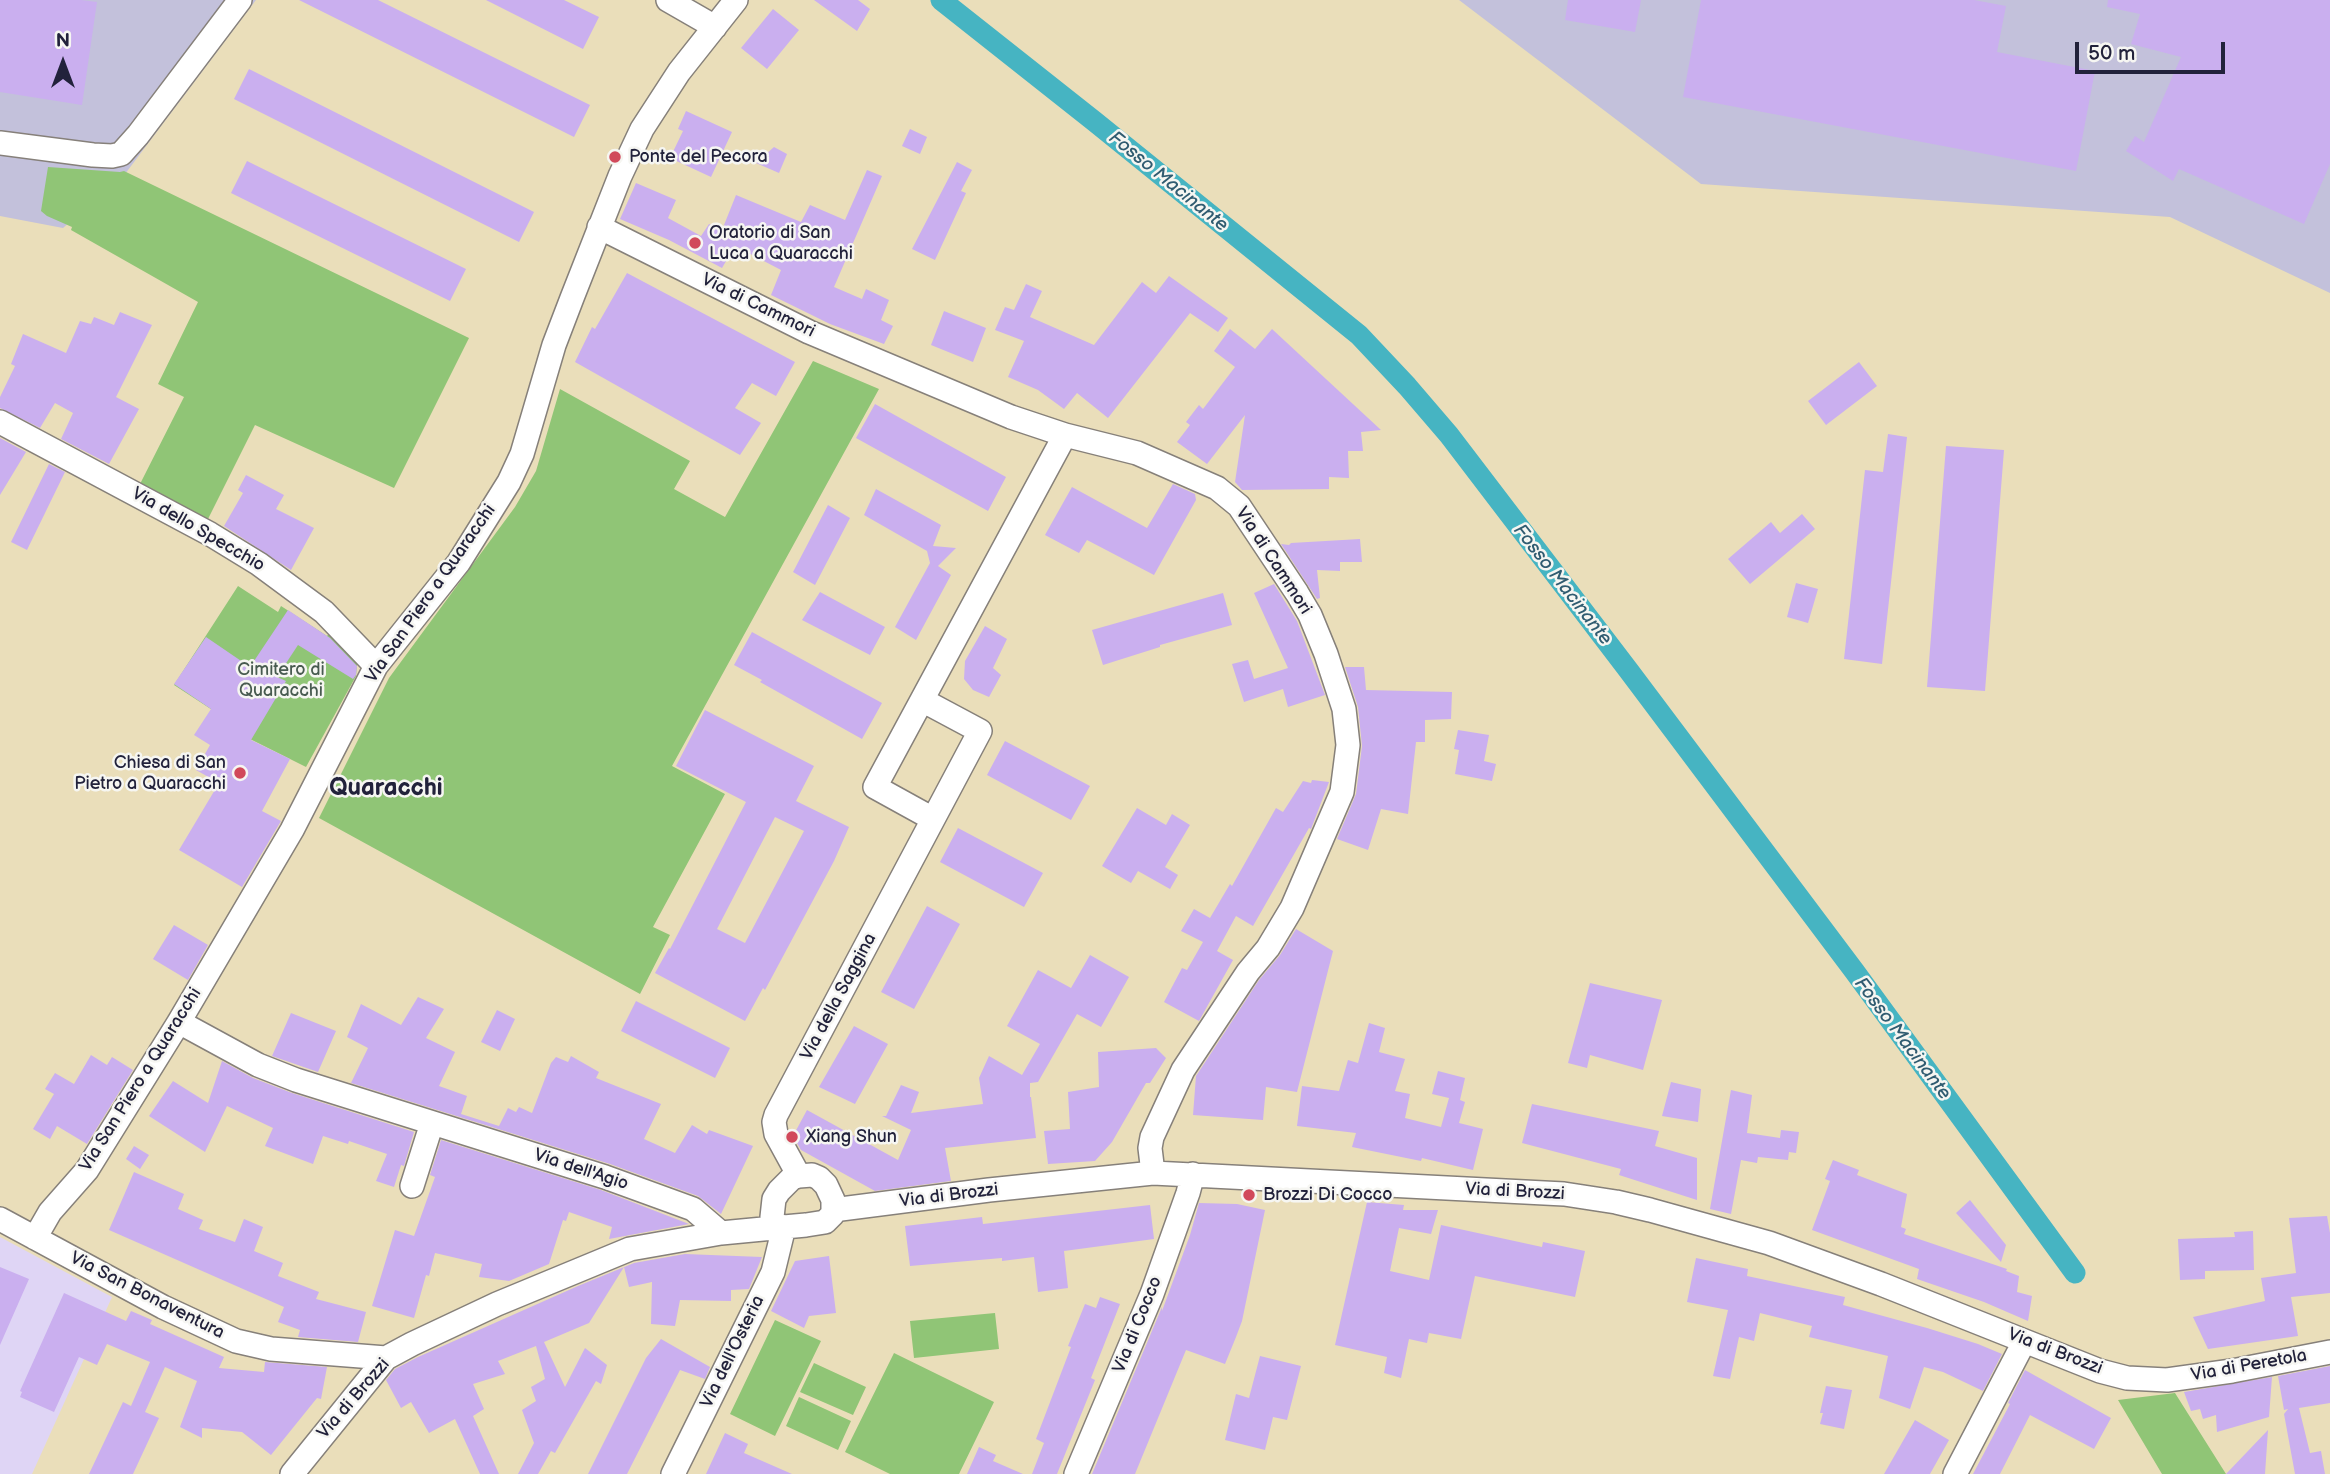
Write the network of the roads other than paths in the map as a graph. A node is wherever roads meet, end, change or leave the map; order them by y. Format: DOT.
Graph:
graph roads {
  1 [pos="240,0"];
  2 [pos="668,0"];
  3 [pos="736,0"];
  4 [pos="715,27"];
  5 [pos="0,143"];
  6 [pos="599,227"];
  7 [pos="0,422"];
  8 [pos="1065,435"];
  9 [pos="376,666"];
  10 [pos="922,699"];
  11 [pos="933,819"];
  12 [pos="179,1022"];
  13 [pos="432,1123"];
  14 [pos="1153,1173"];
  15 [pos="1193,1174"];
  16 [pos="799,1176"];
  17 [pos="412,1186"];
  18 [pos="833,1210"];
  19 [pos="0,1219"];
  20 [pos="784,1227"];
  21 [pos="721,1233"];
  22 [pos="35,1238"];
  23 [pos="2024,1342"];
  24 [pos="2330,1352"];
  25 [pos="386,1358"];
  26 [pos="2167,1380"];
  27 [pos="292,1474"];
  28 [pos="674,1474"];
  29 [pos="1076,1474"];
  30 [pos="1955,1474"];
  1 -- 5 [label="street"];
  2 -- 4 [label="street"];
  3 -- 4 [label="street, Via San Piero a Quaracchi"];
  4 -- 6 [label="street, Via San Piero a Quaracchi"];
  6 -- 8 [label="street, Via di Cammori"];
  6 -- 9 [label="street, Via San Piero a Quaracchi"];
  7 -- 9 [label="street, Via dello Specchio"];
  8 -- 10 [label="street"];
  8 -- 14 [label="street, Via di Cammori"];
  9 -- 12 [label="street, Via San Piero a Quaracchi"];
  10 -- 11 [label="street"];
  10 -- 11 [label="street, Via della Saggina"];
  11 -- 16 [label="street, Via della Saggina"];
  12 -- 13 [label="street, Via dell'Agio"];
  12 -- 22 [label="street, Via San Piero a Quaracchi"];
  13 -- 17 [label="street"];
  13 -- 21 [label="street, Via dell'Agio"];
  14 -- 15 [label="street, Via di Brozzi"];
  14 -- 18 [label="street, Via di Brozzi"];
  15 -- 23 [label="street, Via di Brozzi"];
  15 -- 29 [label="street, Via di Cocco"];
  16 -- 18 [label="street"];
  16 -- 20 [label="street"];
  18 -- 20 [label="street, Via di Brozzi"];
  19 -- 22 [label="street, Via San Bonaventura"];
  20 -- 21 [label="street, Via di Brozzi"];
  20 -- 28 [label="street, Via dell'Osteria"];
  21 -- 25 [label="street, Via di Brozzi"];
  22 -- 25 [label="street, Via San Bonaventura"];
  23 -- 26 [label="street, Via di Brozzi"];
  23 -- 30 [label="street"];
  24 -- 26 [label="street, Via di Peretola"];
  25 -- 27 [label="street, Via di Brozzi"];
}
